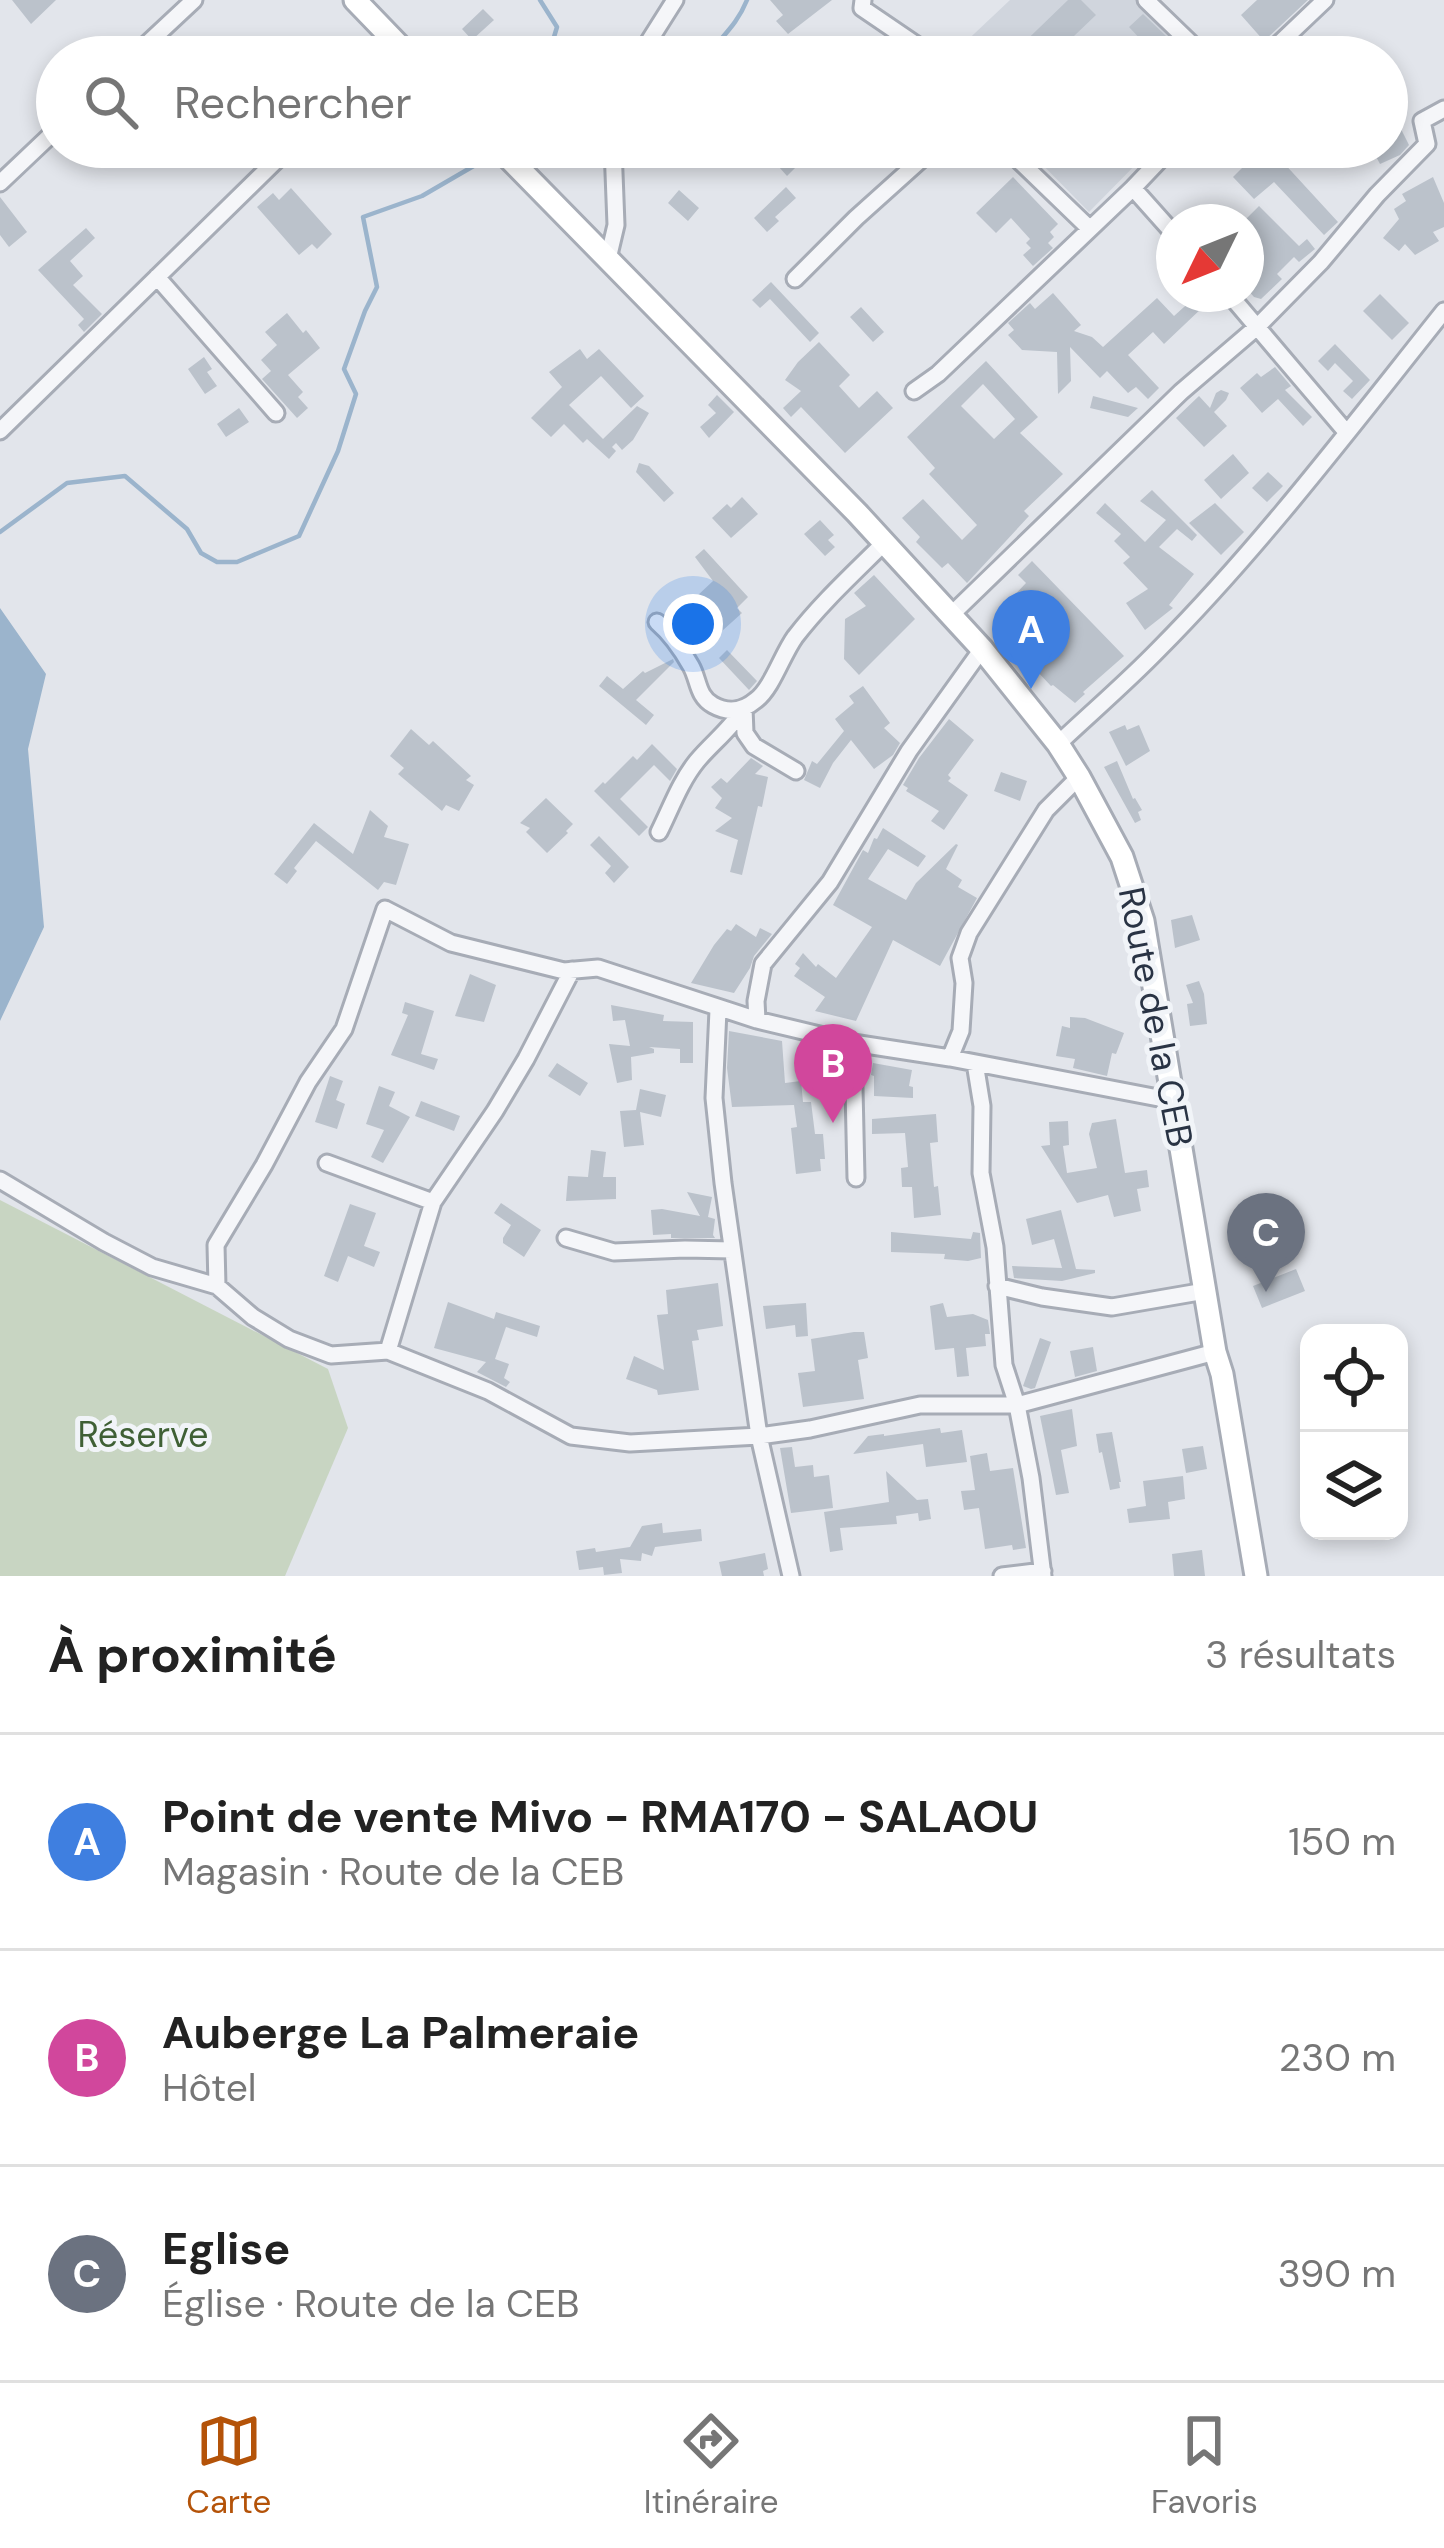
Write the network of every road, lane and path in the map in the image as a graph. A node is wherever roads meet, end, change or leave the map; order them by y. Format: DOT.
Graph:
graph roads {
  1 [pos="194,0"];
  2 [pos="355,0"];
  3 [pos="675,0"];
  4 [pos="863,0"];
  5 [pos="1146,0"];
  6 [pos="1325,0"];
  7 [pos="155,36"];
  8 [pos="384,36"];
  9 [pos="652,36"];
  10 [pos="902,36"];
  11 [pos="1183,36"];
  12 [pos="1287,36"];
  13 [pos="1444,109"];
  14 [pos="36,149"];
  15 [pos="1408,163"];
  16 [pos="269,168"];
  17 [pos="518,168"];
  18 [pos="614,168"];
  19 [pos="912,168"];
  20 [pos="1027,168"];
  21 [pos="1152,168"];
  22 [pos="1403,168"];
  23 [pos="0,183"];
  24 [pos="1132,188"];
  25 [pos="1156,214"];
  26 [pos="1090,229"];
  27 [pos="608,259"];
  28 [pos="157,277"];
  29 [pos="795,279"];
  30 [pos="1444,311"];
  31 [pos="1245,312"];
  32 [pos="1258,326"];
  33 [pos="914,391"];
  34 [pos="275,412"];
  35 [pos="0,431"];
  36 [pos="1347,433"];
  37 [pos="884,542"];
  38 [pos="951,615"];
  39 [pos="658,622"];
  40 [pos="982,650"];
  41 [pos="744,708"];
  42 [pos="1058,744"];
  43 [pos="796,771"];
  44 [pos="1079,777"];
  45 [pos="659,832"];
  46 [pos="572,970"];
  47 [pos="718,1010"];
  48 [pos="757,1020"];
  49 [pos="854,1043"];
  50 [pos="950,1058"];
  51 [pos="975,1063"];
  52 [pos="1174,1101"];
  53 [pos="327,1163"];
  54 [pos="856,1178"];
  55 [pos="0,1180"];
  56 [pos="433,1202"];
  57 [pos="566,1238"];
  58 [pos="732,1250"];
  59 [pos="217,1286"];
  60 [pos="997,1286"];
  61 [pos="1205,1291"];
  62 [pos="388,1351"];
  63 [pos="1215,1352"];
  64 [pos="1017,1406"];
  65 [pos="759,1436"];
  66 [pos="1043,1573"];
  67 [pos="791,1576"];
  68 [pos="1002,1576"];
  69 [pos="1256,1576"];
  1 -- 7 [label="street"];
  2 -- 8 [label="main road"];
  3 -- 9 [label="street"];
  4 -- 10 [label="street"];
  5 -- 11 [label="street"];
  6 -- 12 [label="street"];
  13 -- 15 [label="street"];
  14 -- 23 [label="street"];
  16 -- 28 [label="street"];
  17 -- 27 [label="main road, Route de la CEB"];
  18 -- 27 [label="street"];
  19 -- 29 [label="street"];
  20 -- 26 [label="street"];
  21 -- 24 [label="street"];
  22 -- 32 [label="street"];
  24 -- 25 [label="street"];
  24 -- 26 [label="street"];
  26 -- 33 [label="street"];
  27 -- 37 [label="main road, Route de la CEB"];
  28 -- 34 [label="street"];
  28 -- 35 [label="street"];
  30 -- 36 [label="street"];
  31 -- 32 [label="street"];
  32 -- 36 [label="street"];
  32 -- 38 [label="street"];
  36 -- 42 [label="street"];
  37 -- 38 [label="main road, Route de la CEB"];
  37 -- 41 [label="street"];
  38 -- 40 [label="main road, Route de la CEB"];
  39 -- 41 [label="street"];
  40 -- 42 [label="main road, Route de la CEB"];
  40 -- 48 [label="street"];
  41 -- 43 [label="street"];
  41 -- 45 [label="street"];
  42 -- 44 [label="main road, Route de la CEB"];
  44 -- 50 [label="street"];
  44 -- 52 [label="main road, Route de la CEB"];
  46 -- 47 [label="street"];
  46 -- 56 [label="street"];
  46 -- 59 [label="street"];
  47 -- 48 [label="street"];
  47 -- 58 [label="street"];
  48 -- 49 [label="street"];
  49 -- 50 [label="street"];
  49 -- 54 [label="street"];
  50 -- 51 [label="street"];
  51 -- 52 [label="street"];
  51 -- 60 [label="street"];
  52 -- 61 [label="main road, Route de la CEB"];
  53 -- 56 [label="street"];
  55 -- 59 [label="street"];
  56 -- 62 [label="street"];
  57 -- 58 [label="street"];
  58 -- 65 [label="street"];
  59 -- 62 [label="street"];
  60 -- 61 [label="street"];
  60 -- 64 [label="street"];
  61 -- 63 [label="main road, Route de la CEB"];
  62 -- 65 [label="street"];
  63 -- 64 [label="street"];
  63 -- 69 [label="main road, Route de la CEB"];
  64 -- 65 [label="street"];
  64 -- 66 [label="street"];
  65 -- 67 [label="street"];
  66 -- 68 [label="street"];
}
